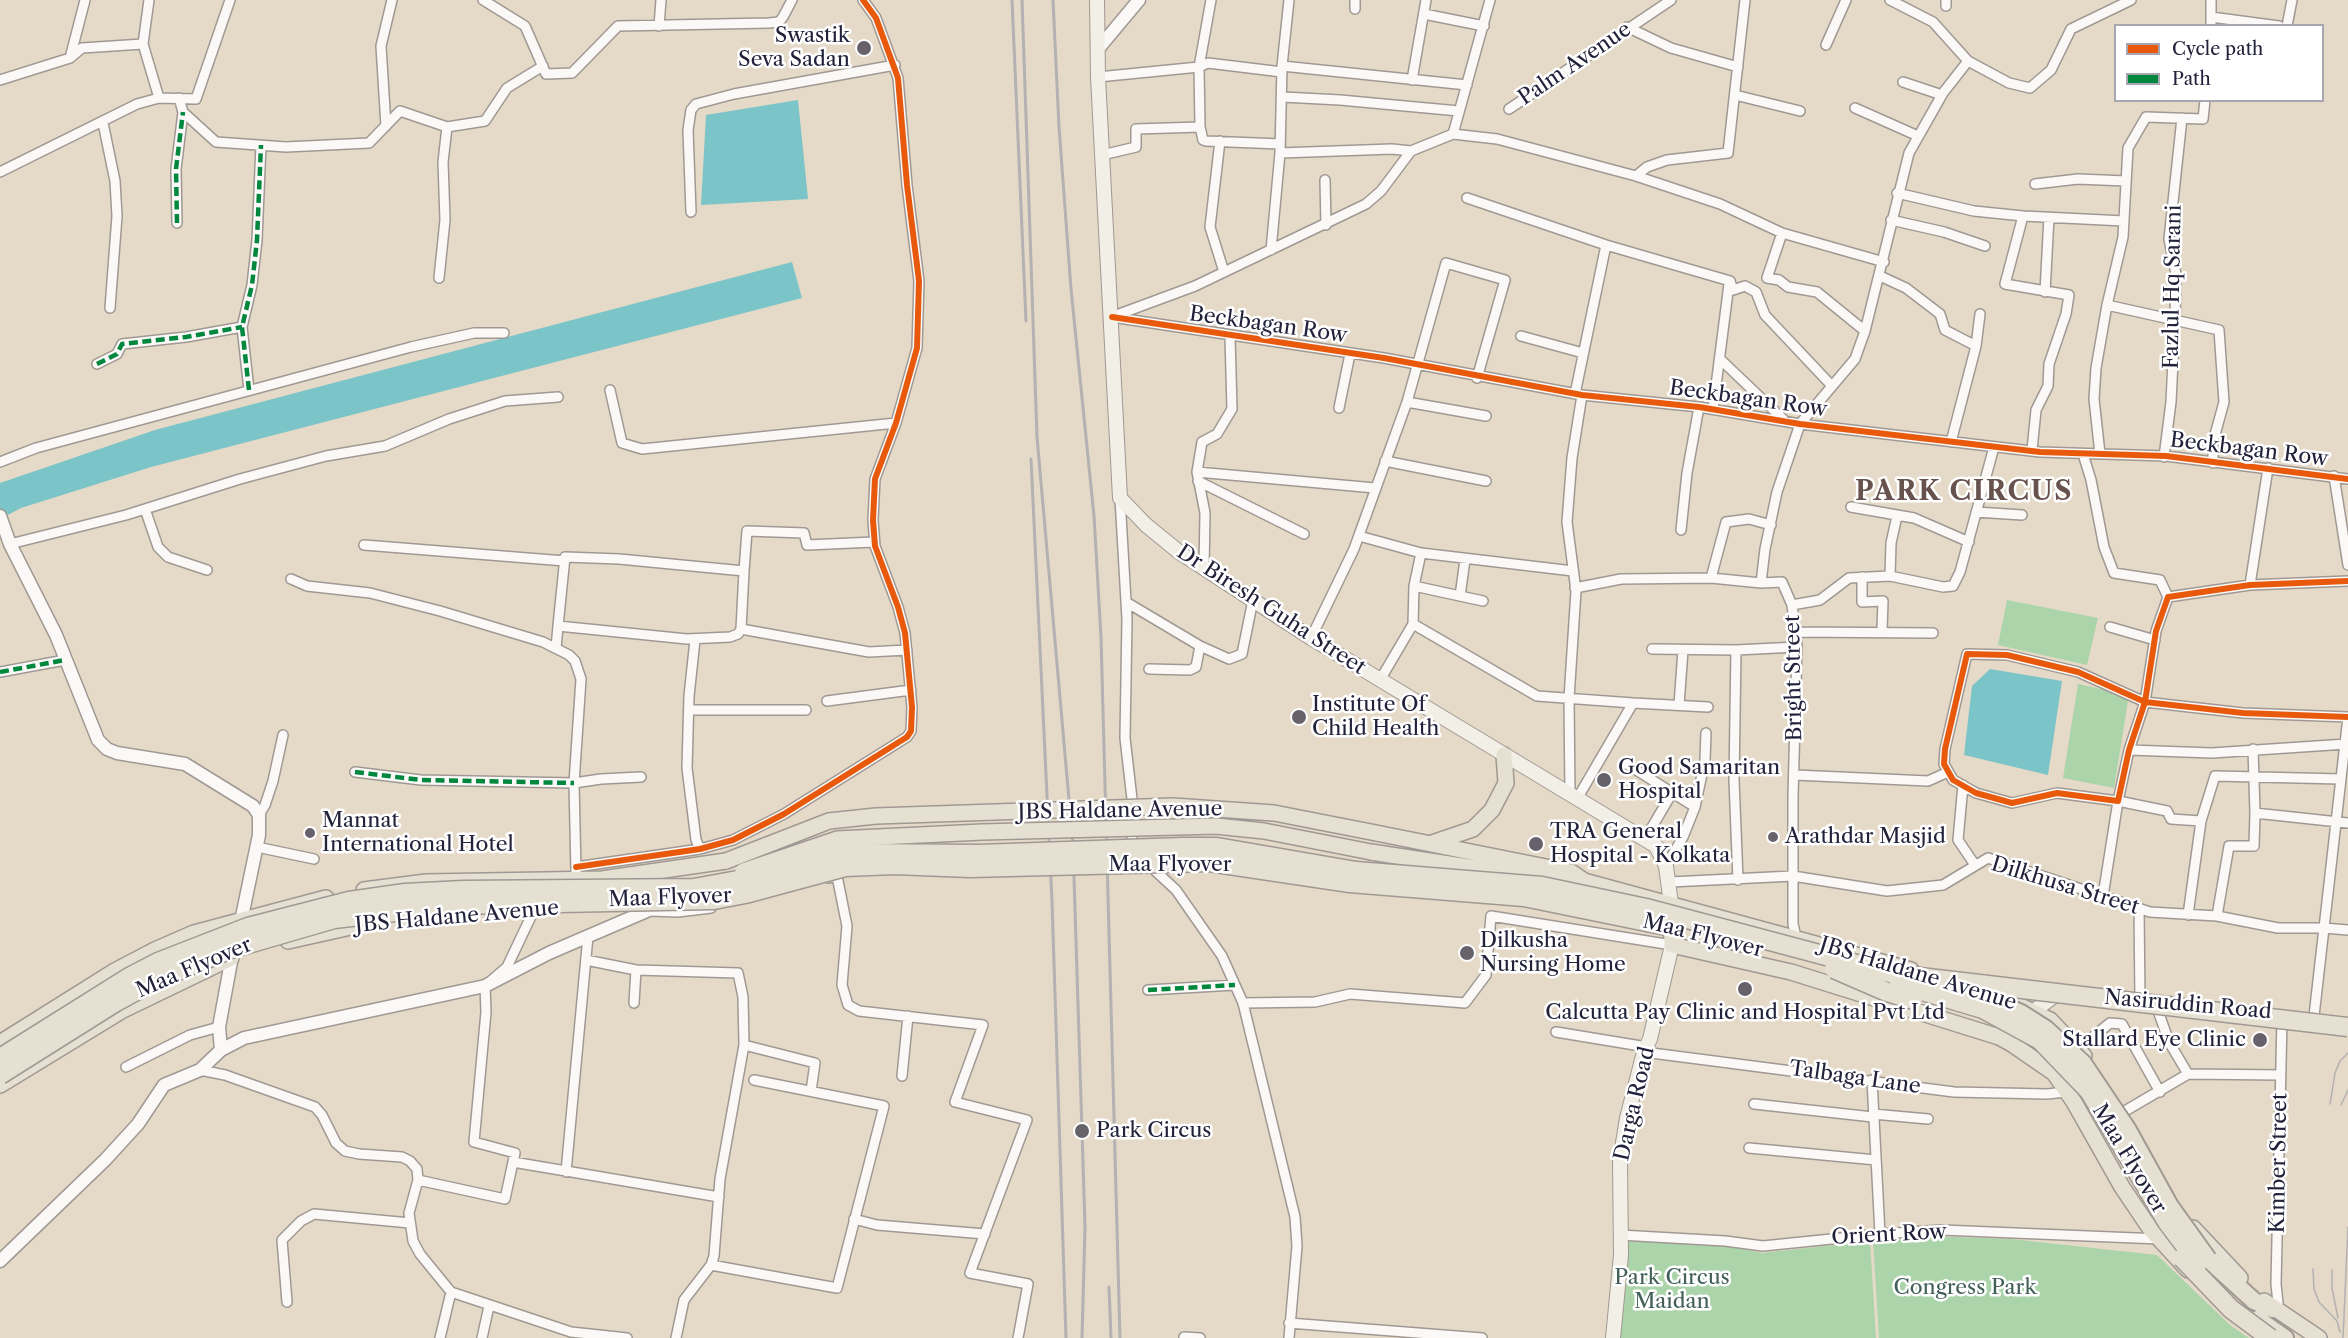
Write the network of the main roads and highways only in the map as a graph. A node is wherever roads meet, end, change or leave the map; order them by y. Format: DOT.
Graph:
graph roads {
  1 [pos="1097,0"];
  2 [pos="1504,755"];
  3 [pos="1426,844"];
  4 [pos="1584,881"];
  5 [pos="1671,904"];
  6 [pos="1672,945"];
  7 [pos="1834,969"];
  8 [pos="1919,978"];
  9 [pos="2034,1011"];
  10 [pos="2348,1018"];
  11 [pos="2348,1027"];
  12 [pos="0,1043"];
  13 [pos="2012,1044"];
  14 [pos="0,1058"];
  15 [pos="0,1075"];
  16 [pos="0,1085"];
  17 [pos="2198,1263"];
  18 [pos="2276,1311"];
  19 [pos="1613,1338"];
  20 [pos="2269,1338"];
  21 [pos="2284,1338"];
  22 [pos="2319,1338"];
  1 -- 2 [label="main road, Dr Biresh Guha Street"];
  2 -- 3 [label="main road"];
  2 -- 5 [label="main road, Dr Biresh Guha Street"];
  3 -- 4 [label="main road, JBS Haldane Avenue"];
  3 -- 12 [label="main road, JBS Haldane Avenue, bridge"];
  4 -- 5 [label="main road, JBS Haldane Avenue"];
  4 -- 16 [label="main road, JBS Haldane Avenue, bridge"];
  5 -- 6 [label="main road"];
  5 -- 9 [label="main road, JBS Haldane Avenue"];
  6 -- 13 [label="main road, Maa Flyover"];
  6 -- 19 [label="main road, Darga Road"];
  7 -- 15 [label="highway, Maa Flyover, bridge"];
  7 -- 17 [label="highway, Maa Flyover, bridge"];
  7 -- 20 [label="highway, bridge"];
  8 -- 11 [label="highway, bridge"];
  8 -- 14 [label="highway, Maa Flyover, bridge"];
  8 -- 18 [label="highway, Maa Flyover, bridge"];
  9 -- 10 [label="main road, Nasiruddin Road"];
  9 -- 13 [label="main road"];
  9 -- 18 [label="main road, JBS Haldane Avenue"];
  13 -- 20 [label="main road, Maa Flyover"];
  17 -- 21 [label="highway, Maa Flyover"];
  18 -- 22 [label="main road, JBS Haldane Avenue"];
}
